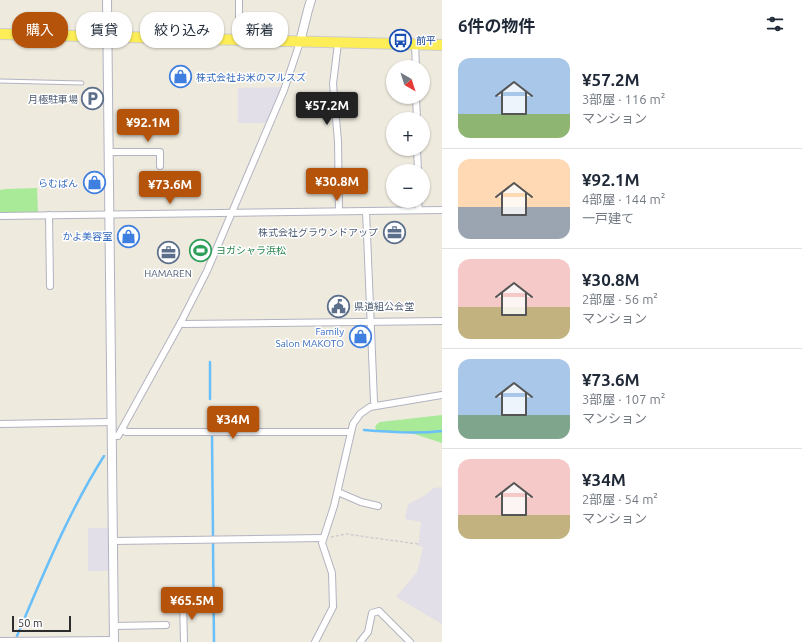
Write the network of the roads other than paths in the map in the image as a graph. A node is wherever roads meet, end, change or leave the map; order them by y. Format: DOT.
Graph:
graph roads {
  1 [pos="107,0"];
  2 [pos="239,0"];
  3 [pos="311,0"];
  4 [pos="107,12"];
  5 [pos="239,12"];
  6 [pos="0,34"];
  7 [pos="76,35"];
  8 [pos="132,37"];
  9 [pos="232,40"];
  10 [pos="288,42"];
  11 [pos="300,42"];
  12 [pos="338,43"];
  13 [pos="415,44"];
  14 [pos="442,45"];
  15 [pos="107,48"];
  16 [pos="416,60"];
  17 [pos="0,81"];
  18 [pos="82,83"];
  19 [pos="109,152"];
  20 [pos="160,166"];
  21 [pos="418,210"];
  22 [pos="442,210"];
  23 [pos="339,211"];
  24 [pos="366,211"];
  25 [pos="231,213"];
  26 [pos="110,214"];
  27 [pos="49,215"];
  28 [pos="0,216"];
  29 [pos="50,286"];
  30 [pos="371,321"];
  31 [pos="442,321"];
  32 [pos="181,322"];
  33 [pos="442,395"];
  34 [pos="376,405"];
  35 [pos="112,422"];
  36 [pos="0,424"];
  37 [pos="122,429"];
  38 [pos="351,432"];
  39 [pos="112,436"];
  40 [pos="338,492"];
  41 [pos="378,506"];
  42 [pos="323,538"];
  43 [pos="113,541"];
  44 [pos="183,600"];
  45 [pos="166,625"];
  46 [pos="114,626"];
  47 [pos="114,641"];
  48 [pos="0,642"];
  49 [pos="184,642"];
  50 [pos="315,642"];
  51 [pos="360,642"];
  52 [pos="410,642"];
  1 -- 4 [label="street"];
  2 -- 5 [label="street"];
  3 -- 11 [label="street"];
  6 -- 7 [label="main road"];
  8 -- 9 [label="main road"];
  10 -- 11 [label="main road"];
  11 -- 12 [label="main road"];
  11 -- 25 [label="street"];
  12 -- 13 [label="main road"];
  12 -- 23 [label="street"];
  13 -- 14 [label="main road"];
  13 -- 16 [label="street"];
  15 -- 19 [label="street"];
  17 -- 18 [label="lane"];
  19 -- 20 [label="street"];
  19 -- 26 [label="street"];
  21 -- 22 [label="street"];
  21 -- 24 [label="street"];
  23 -- 24 [label="street"];
  23 -- 25 [label="street"];
  24 -- 30 [label="street"];
  25 -- 26 [label="street"];
  25 -- 32 [label="street"];
  26 -- 27 [label="street"];
  26 -- 35 [label="street"];
  27 -- 28 [label="street"];
  27 -- 29 [label="street"];
  30 -- 31 [label="street"];
  30 -- 32 [label="street"];
  30 -- 34 [label="street"];
  32 -- 37 [label="street"];
  33 -- 34 [label="street"];
  34 -- 38 [label="street"];
  35 -- 36 [label="street"];
  35 -- 39 [label="street"];
  37 -- 38 [label="street"];
  37 -- 39 [label="street"];
  38 -- 40 [label="street"];
  39 -- 43 [label="street"];
  40 -- 41 [label="street"];
  40 -- 42 [label="street"];
  42 -- 43 [label="street"];
  42 -- 50 [label="street"];
  43 -- 46 [label="street"];
  44 -- 49 [label="street"];
  45 -- 46 [label="street"];
  46 -- 47 [label="street"];
  47 -- 48 [label="street"];
  51 -- 52 [label="street"];
}
